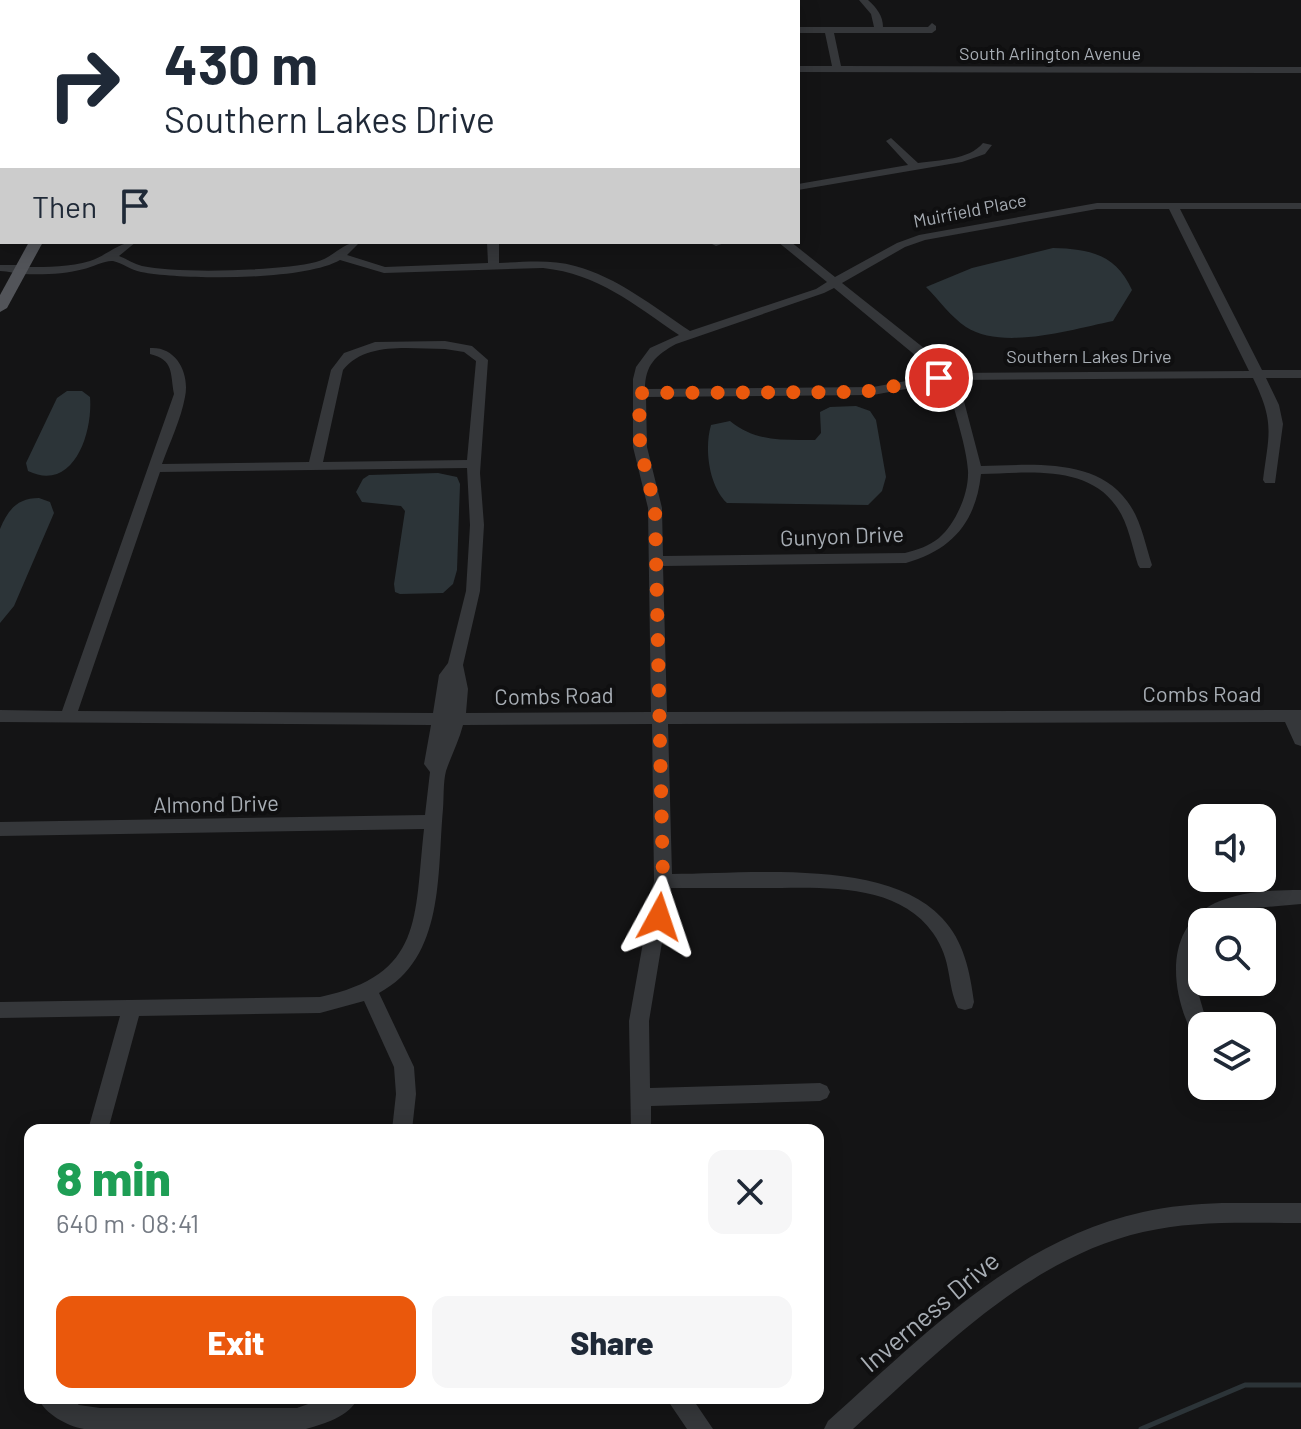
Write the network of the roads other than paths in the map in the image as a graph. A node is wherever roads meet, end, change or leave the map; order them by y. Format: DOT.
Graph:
graph roads {
  1 [pos="863,0"];
  2 [pos="932,26"];
  3 [pos="879,27"];
  4 [pos="800,30"];
  5 [pos="824,31"];
  6 [pos="800,69"];
  7 [pos="825,69"];
  8 [pos="837,69"];
  9 [pos="1301,70"];
  10 [pos="891,141"];
  11 [pos="987,145"];
  12 [pos="916,167"];
  13 [pos="800,187"];
  14 [pos="1172,205"];
  15 [pos="1301,206"];
  16 [pos="35,244"];
  17 [pos="128,244"];
  18 [pos="352,244"];
  19 [pos="493,244"];
  20 [pos="786,244"];
  21 [pos="339,256"];
  22 [pos="113,257"];
  23 [pos="0,268"];
  24 [pos="494,268"];
  25 [pos="20,271"];
  26 [pos="0,274"];
  27 [pos="835,284"];
  28 [pos="0,308"];
  29 [pos="688,335"];
  30 [pos="154,351"];
  31 [pos="1257,374"];
  32 [pos="1301,374"];
  33 [pos="948,376"];
  34 [pos="639,386"];
  35 [pos="474,464"];
  36 [pos="315,466"];
  37 [pos="154,468"];
  38 [pos="975,470"];
  39 [pos="1270,480"];
  40 [pos="656,561"];
  41 [pos="1145,565"];
  42 [pos="455,665"];
  43 [pos="0,716"];
  44 [pos="68,716"];
  45 [pos="1296,716"];
  46 [pos="659,717"];
  47 [pos="438,719"];
  48 [pos="456,719"];
  49 [pos="1301,740"];
  50 [pos="438,771"];
  51 [pos="432,822"];
  52 [pos="0,829"];
  53 [pos="663,881"];
  54 [pos="1301,897"];
  55 [pos="369,991"];
  56 [pos="965,1002"];
  57 [pos="132,1008"];
  58 [pos="0,1010"];
  59 [pos="1194,1012"];
  60 [pos="820,1092"];
  61 [pos="640,1097"];
  62 [pos="100,1124"];
  63 [pos="403,1124"];
  64 [pos="641,1124"];
  65 [pos="1301,1213"];
  66 [pos="58,1404"];
  67 [pos="336,1404"];
  68 [pos="682,1404"];
  69 [pos="701,1429"];
  70 [pos="836,1429"];
  1 -- 3 [label="street"];
  2 -- 3 [label="street"];
  3 -- 5 [label="street"];
  4 -- 5 [label="street"];
  5 -- 7 [label="street"];
  5 -- 8 [label="street"];
  6 -- 7 [label="street, South Arlington Avenue"];
  7 -- 8 [label="street, South Arlington Avenue"];
  8 -- 9 [label="street, South Arlington Avenue"];
  10 -- 12 [label="street"];
  11 -- 12 [label="street"];
  12 -- 13 [label="street"];
  14 -- 15 [label="street, Muirfield Place"];
  14 -- 27 [label="street, Muirfield Place"];
  14 -- 31 [label="street"];
  16 -- 25 [label="main road"];
  17 -- 22 [label="street"];
  18 -- 21 [label="street"];
  19 -- 24 [label="street"];
  20 -- 27 [label="street"];
  21 -- 22 [label="street"];
  21 -- 24 [label="street"];
  22 -- 25 [label="street"];
  23 -- 25 [label="street"];
  24 -- 29 [label="street"];
  25 -- 26 [label="street"];
  25 -- 28 [label="main road"];
  27 -- 29 [label="street, Muirfield Place"];
  27 -- 33 [label="street"];
  29 -- 34 [label="street, Muirfield Place"];
  30 -- 37 [label="street"];
  31 -- 32 [label="street, Southern Lakes Drive"];
  31 -- 33 [label="street, Southern Lakes Drive"];
  31 -- 39 [label="street"];
  33 -- 34 [label="street, Southern Lakes Drive"];
  33 -- 38 [label="street"];
  34 -- 40 [label="street"];
  35 -- 36 [label="street"];
  35 -- 36 [label="street"];
  35 -- 42 [label="street"];
  36 -- 37 [label="street"];
  37 -- 44 [label="street"];
  38 -- 40 [label="street, Gunyon Drive"];
  38 -- 41 [label="street"];
  40 -- 46 [label="street"];
  42 -- 47 [label="street"];
  42 -- 48 [label="street"];
  43 -- 44 [label="street, Combs Road"];
  44 -- 47 [label="street, Combs Road"];
  45 -- 46 [label="street, Combs Road"];
  45 -- 49 [label="street"];
  46 -- 48 [label="street, Combs Road"];
  46 -- 53 [label="street"];
  47 -- 48 [label="street, Combs Road"];
  47 -- 50 [label="street"];
  48 -- 50 [label="street"];
  50 -- 51 [label="street"];
  51 -- 52 [label="street, Almond Drive"];
  51 -- 55 [label="street"];
  53 -- 56 [label="street"];
  53 -- 61 [label="street"];
  54 -- 59 [label="street"];
  55 -- 57 [label="street"];
  55 -- 63 [label="street"];
  57 -- 58 [label="street"];
  57 -- 62 [label="street"];
  60 -- 61 [label="street"];
  61 -- 64 [label="street"];
  65 -- 70 [label="street, Inverness Drive"];
  66 -- 67 [label="street"];
  68 -- 69 [label="street"];
}
